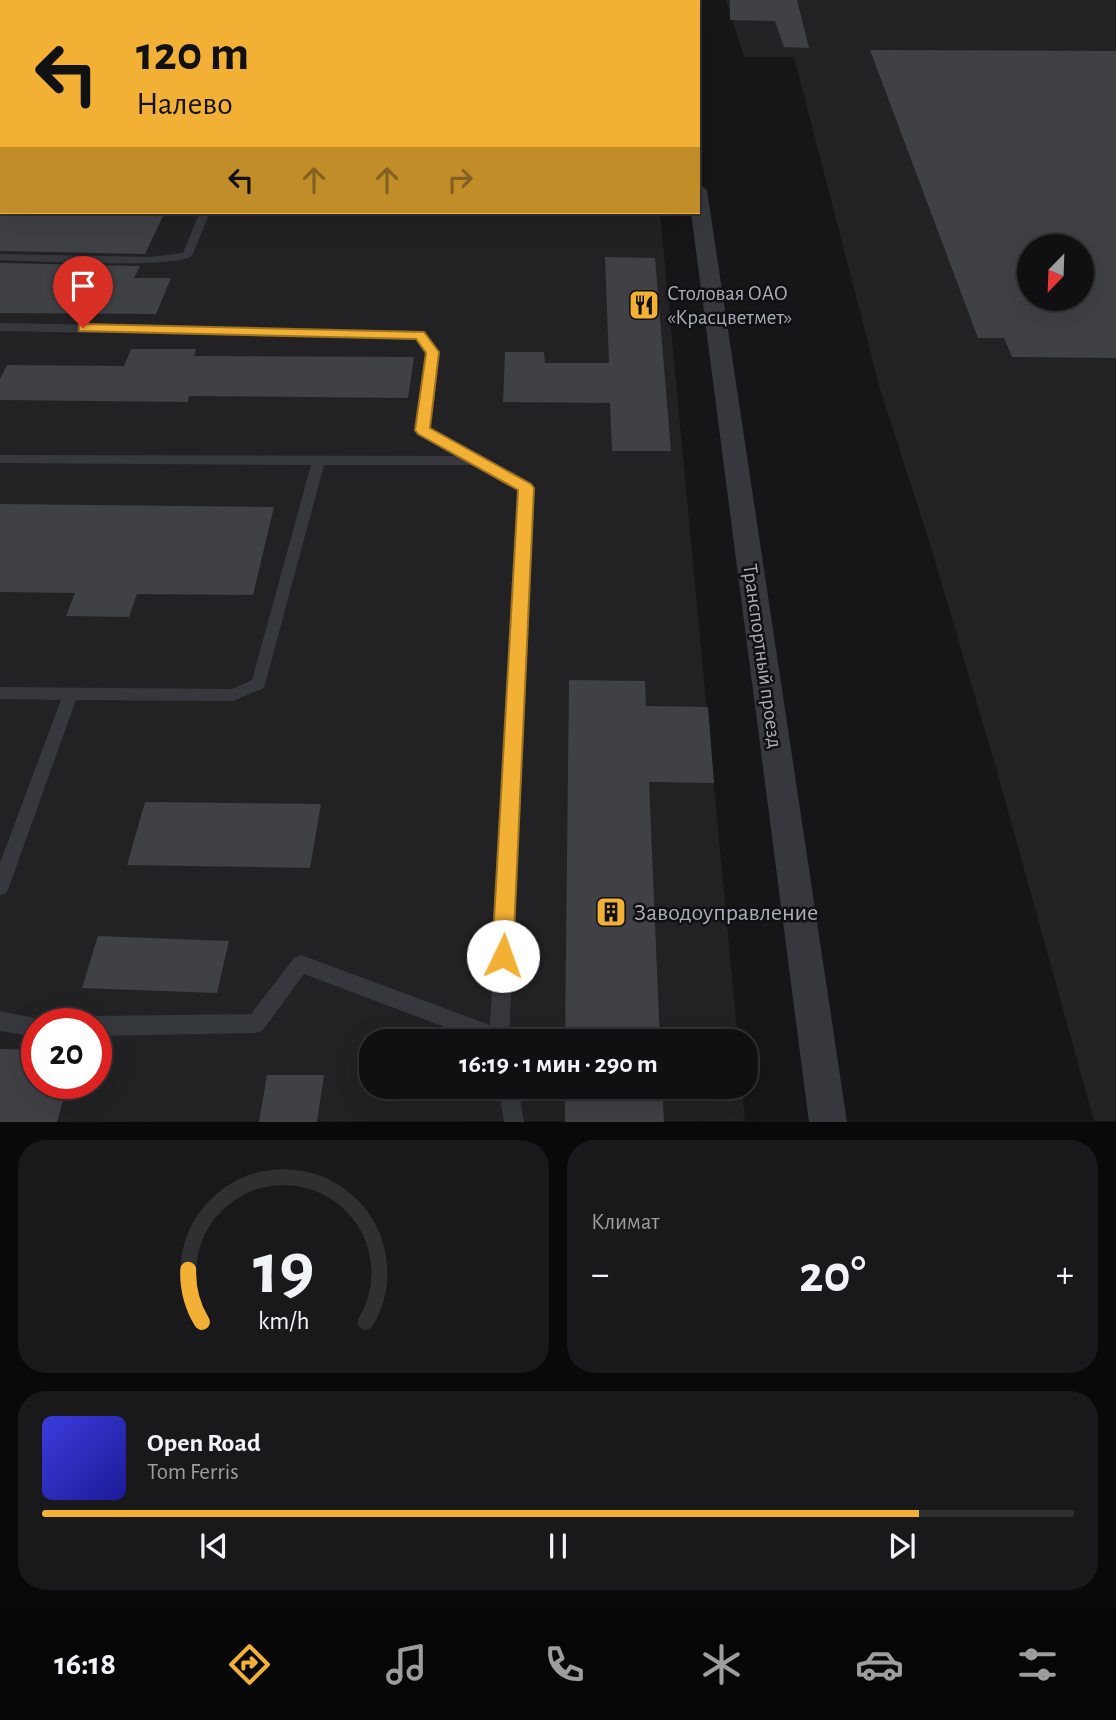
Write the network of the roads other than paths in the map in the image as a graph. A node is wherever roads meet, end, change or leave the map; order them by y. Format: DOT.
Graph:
graph roads {
  1 [pos="700,204"];
  2 [pos="204,214"];
  3 [pos="0,257"];
  4 [pos="0,327"];
  5 [pos="0,459"];
  6 [pos="319,460"];
  7 [pos="478,461"];
  8 [pos="0,693"];
  9 [pos="71,693"];
  10 [pos="0,887"];
  11 [pos="0,1021"];
  12 [pos="21,1024"];
  13 [pos="112,1026"];
  14 [pos="470,1029"];
  15 [pos="500,1029"];
  16 [pos="510,1099"];
  17 [pos="514,1122"];
  18 [pos="828,1122"];
  1 -- 18 [label="street, Транспортный проезд"];
  2 -- 3 [label="lane"];
  4 -- 7 [label="lane"];
  5 -- 6 [label="lane"];
  6 -- 7 [label="lane"];
  6 -- 9 [label="lane"];
  7 -- 15 [label="lane"];
  8 -- 9 [label="lane"];
  9 -- 10 [label="lane"];
  11 -- 12 [label="lane"];
  13 -- 14 [label="lane"];
  16 -- 17 [label="lane"];
}
